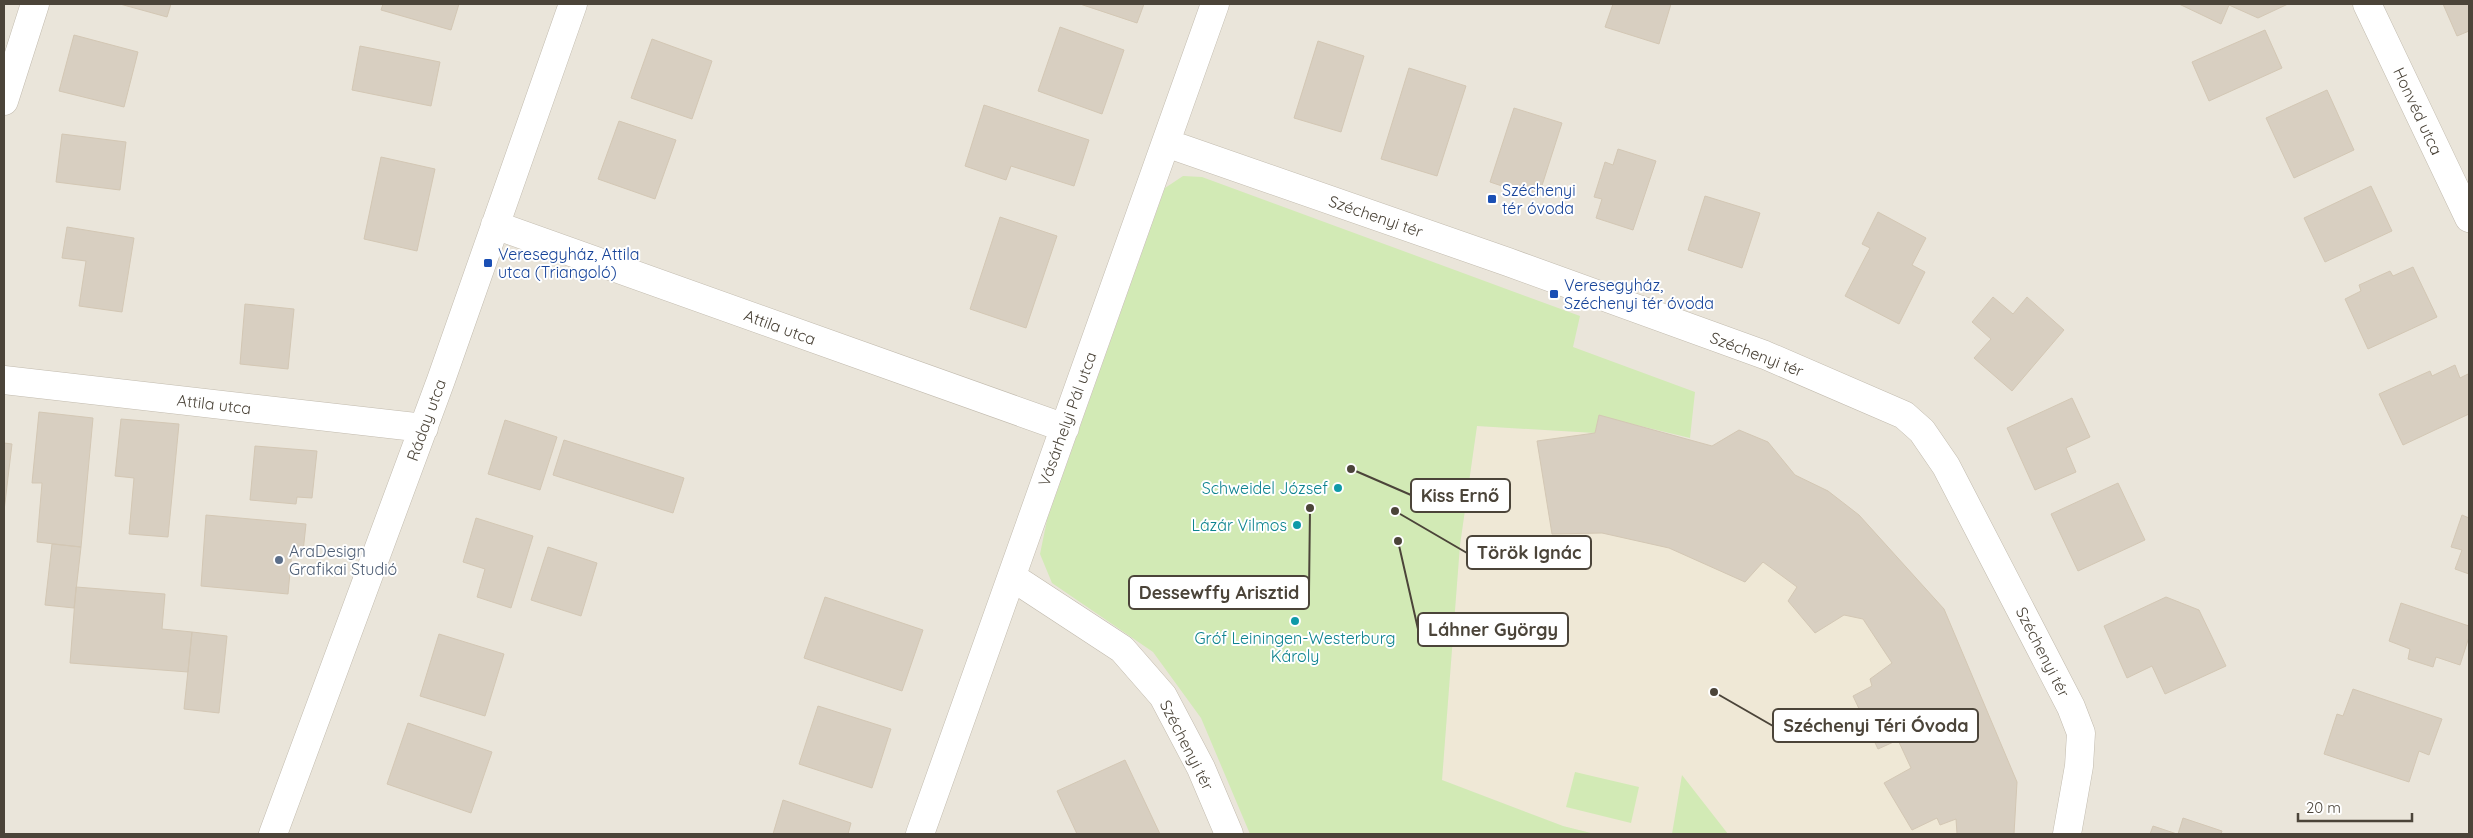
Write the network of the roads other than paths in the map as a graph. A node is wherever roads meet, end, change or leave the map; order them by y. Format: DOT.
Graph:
graph roads {
  1 [pos="35,4"];
  2 [pos="573,4"];
  3 [pos="1215,4"];
  4 [pos="2367,4"];
  5 [pos="4,101"];
  6 [pos="1166,143"];
  7 [pos="2469,218"];
  8 [pos="495,225"];
  9 [pos="4,380"];
  10 [pos="424,428"];
  11 [pos="1065,428"];
  12 [pos="1012,577"];
  13 [pos="273,834"];
  14 [pos="920,834"];
  15 [pos="1229,834"];
  16 [pos="2067,834"];
  1 -- 5 [label="street"];
  2 -- 8 [label="street, Ráday utca"];
  3 -- 6 [label="street, Vásárhelyi Pál utca"];
  4 -- 7 [label="street, Honvéd utca"];
  6 -- 11 [label="street, Vásárhelyi Pál utca"];
  6 -- 16 [label="street, Széchenyi tér"];
  8 -- 10 [label="street, Ráday utca"];
  8 -- 11 [label="street, Attila utca"];
  9 -- 10 [label="street, Attila utca"];
  10 -- 13 [label="street, Ráday utca"];
  11 -- 12 [label="street, Vásárhelyi Pál utca"];
  12 -- 14 [label="street, Vásárhelyi Pál utca"];
  12 -- 15 [label="street, Széchenyi tér"];
}
